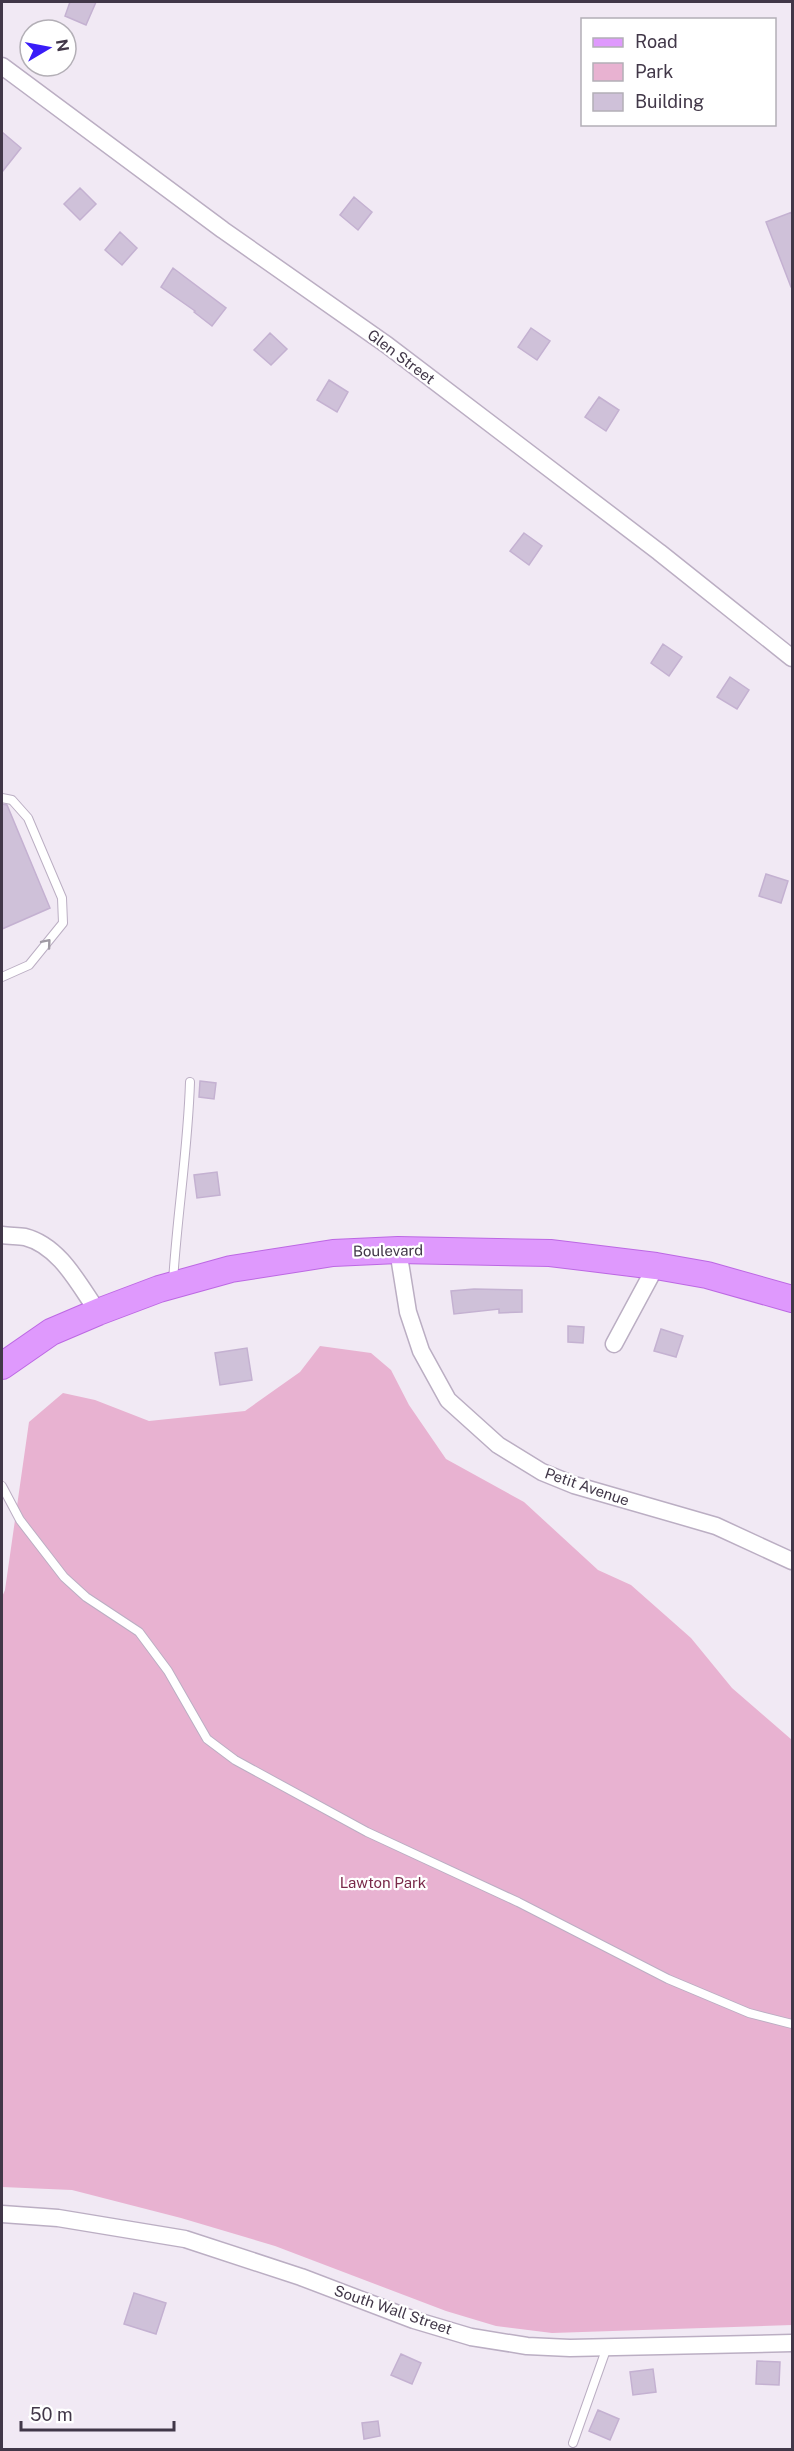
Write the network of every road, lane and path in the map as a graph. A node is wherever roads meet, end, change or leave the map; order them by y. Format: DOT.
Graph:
graph roads {
  1 [pos="2,66"];
  2 [pos="792,658"];
  3 [pos="2,798"];
  4 [pos="2,977"];
  5 [pos="190,1082"];
  6 [pos="2,1235"];
  7 [pos="399,1250"];
  8 [pos="656,1266"];
  9 [pos="173,1285"];
  10 [pos="792,1299"];
  11 [pos="98,1312"];
  12 [pos="614,1344"];
  13 [pos="2,1366"];
  14 [pos="2,1486"];
  15 [pos="792,1561"];
  16 [pos="792,2024"];
  17 [pos="2,2214"];
  18 [pos="792,2343"];
  19 [pos="608,2347"];
  20 [pos="573,2443"];
  1 -- 2 [label="street, Glen Street"];
  4 -- 3 [label="lane, one-way"];
  5 -- 9 [label="lane"];
  6 -- 11 [label="street"];
  7 -- 8 [label="main road, Boulevard"];
  7 -- 9 [label="main road, Boulevard"];
  7 -- 15 [label="street, Petit Avenue"];
  8 -- 10 [label="main road, Boulevard"];
  8 -- 12 [label="street"];
  9 -- 11 [label="main road, Boulevard"];
  11 -- 13 [label="main road, Boulevard"];
  14 -- 16 [label="lane"];
  17 -- 19 [label="street, South Wall Street"];
  18 -- 19 [label="street, South Wall Street"];
  19 -- 20 [label="lane"];
}
